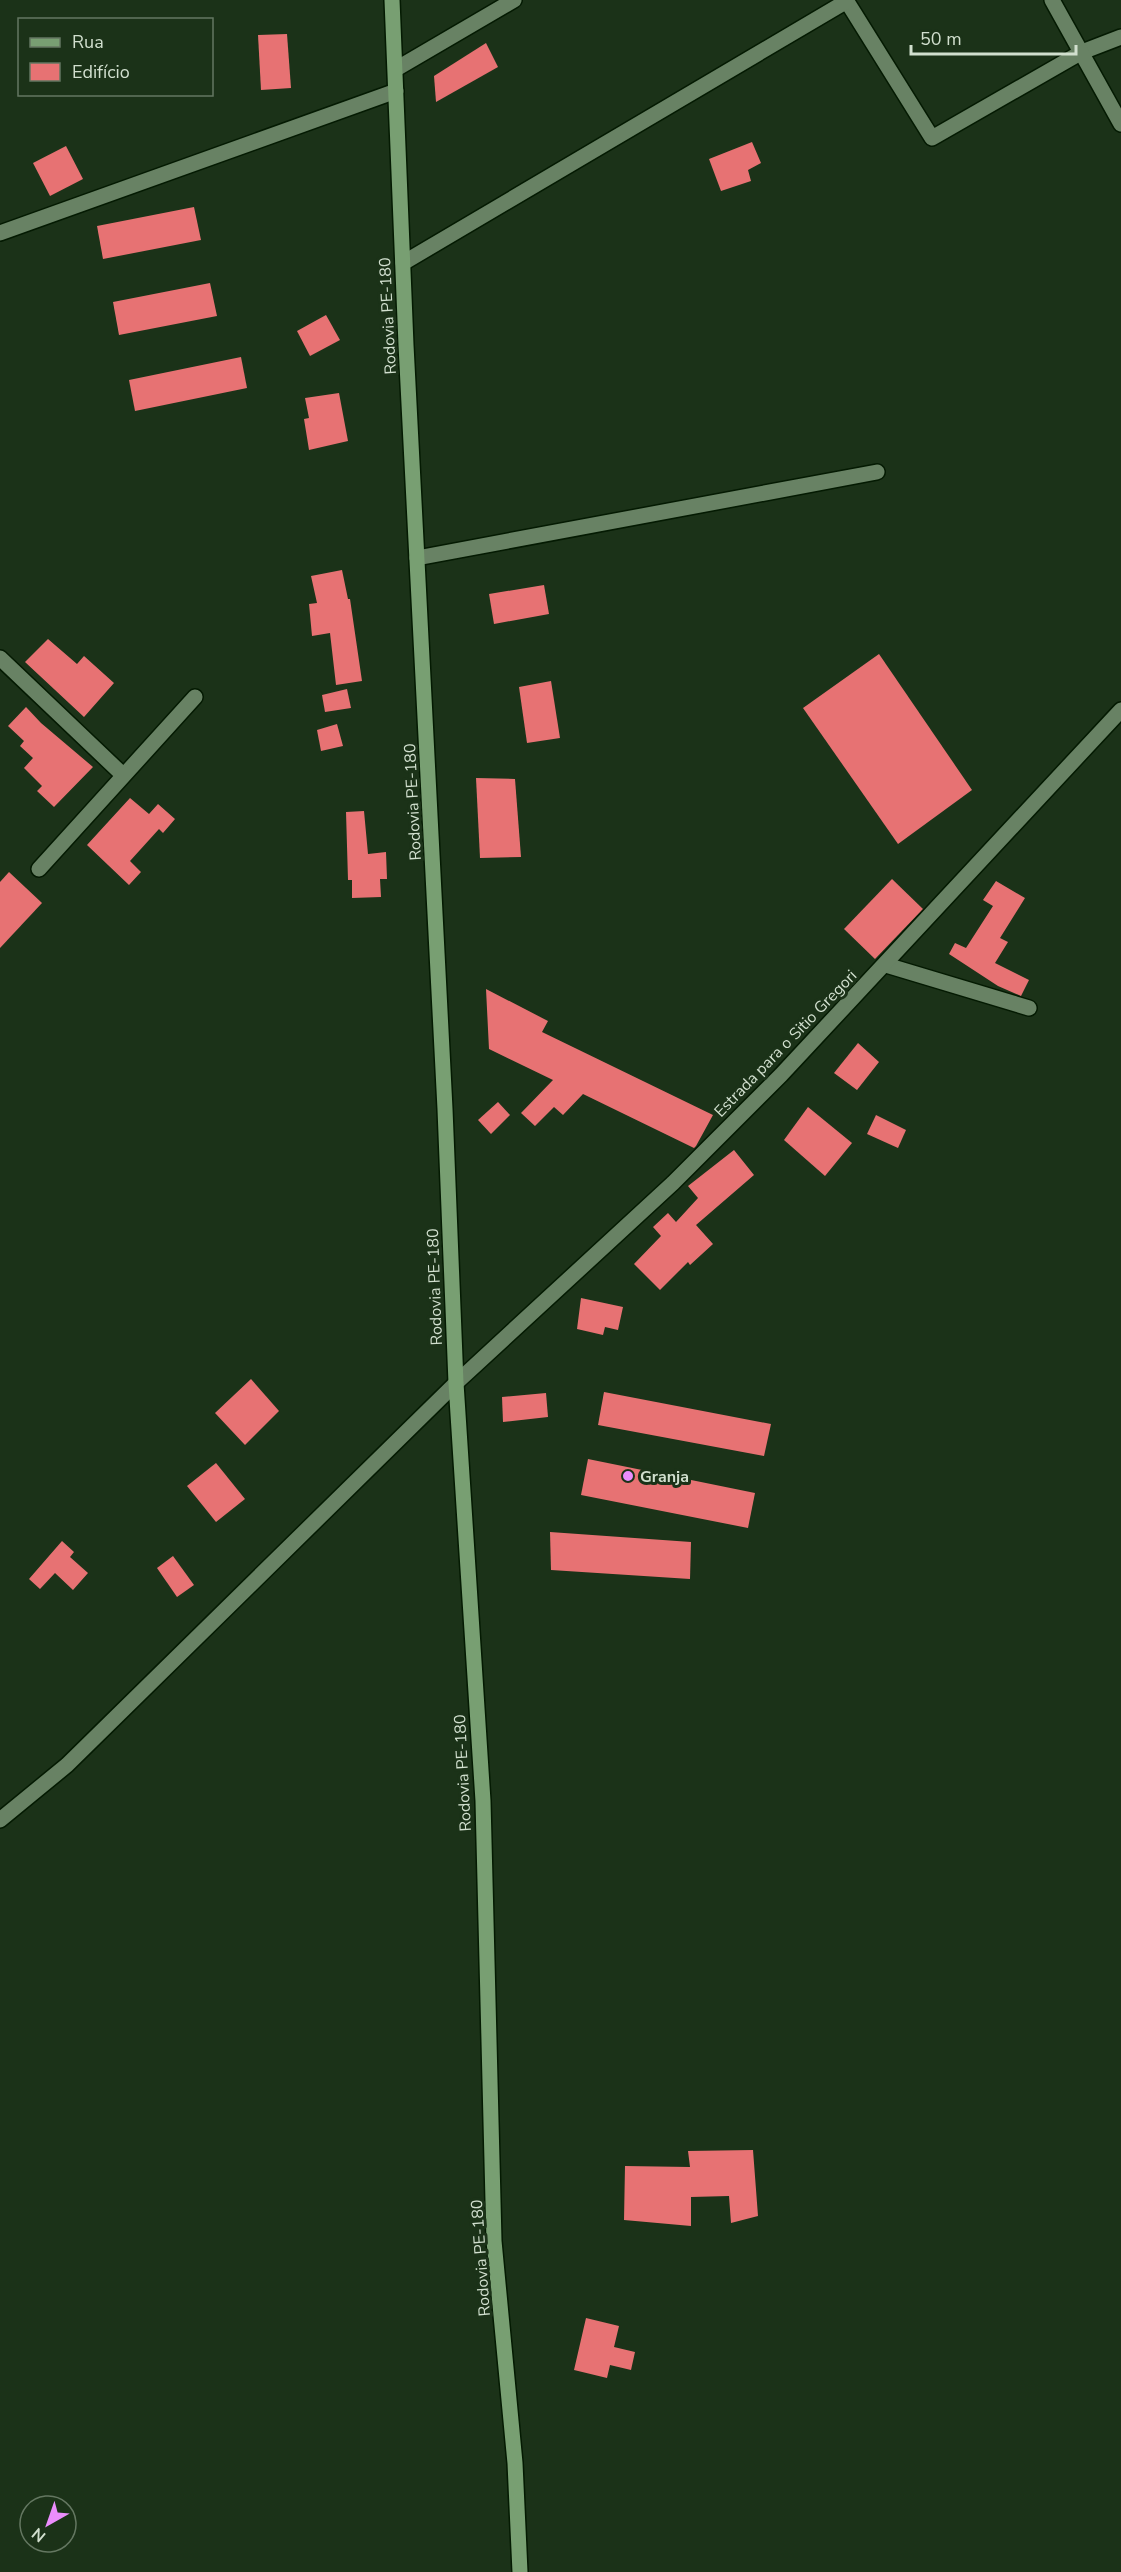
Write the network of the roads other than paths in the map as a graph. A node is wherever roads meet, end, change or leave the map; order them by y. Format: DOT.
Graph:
graph roads {
  1 [pos="392,0"];
  2 [pos="514,0"];
  3 [pos="1053,0"];
  4 [pos="846,1"];
  5 [pos="1121,38"];
  6 [pos="1082,52"];
  7 [pos="396,69"];
  8 [pos="396,91"];
  9 [pos="1121,124"];
  10 [pos="0,233"];
  11 [pos="403,263"];
  12 [pos="877,472"];
  13 [pos="417,558"];
  14 [pos="0,658"];
  15 [pos="195,697"];
  16 [pos="1121,710"];
  17 [pos="123,775"];
  18 [pos="39,869"];
  19 [pos="886,964"];
  20 [pos="1029,1008"];
  21 [pos="456,1383"];
  22 [pos="0,1820"];
  23 [pos="520,2572"];
  1 -- 7 [label="main road, Rodovia PE-180"];
  2 -- 7 [label="street"];
  3 -- 6 [label="street"];
  4 -- 6 [label="street"];
  4 -- 11 [label="street"];
  5 -- 6 [label="street"];
  6 -- 9 [label="street"];
  7 -- 8 [label="main road, Rodovia PE-180"];
  8 -- 10 [label="street"];
  8 -- 11 [label="main road, Rodovia PE-180"];
  11 -- 13 [label="main road, Rodovia PE-180"];
  12 -- 13 [label="street"];
  13 -- 21 [label="main road, Rodovia PE-180"];
  14 -- 17 [label="street"];
  15 -- 17 [label="street"];
  16 -- 19 [label="street, Estrada para o Sitio Gregori"];
  17 -- 18 [label="street"];
  19 -- 20 [label="street"];
  19 -- 21 [label="street, Estrada para o Sitio Gregori"];
  21 -- 22 [label="street, Estrada para o Sitio Gregori"];
  21 -- 23 [label="main road, Rodovia PE-180"];
}
